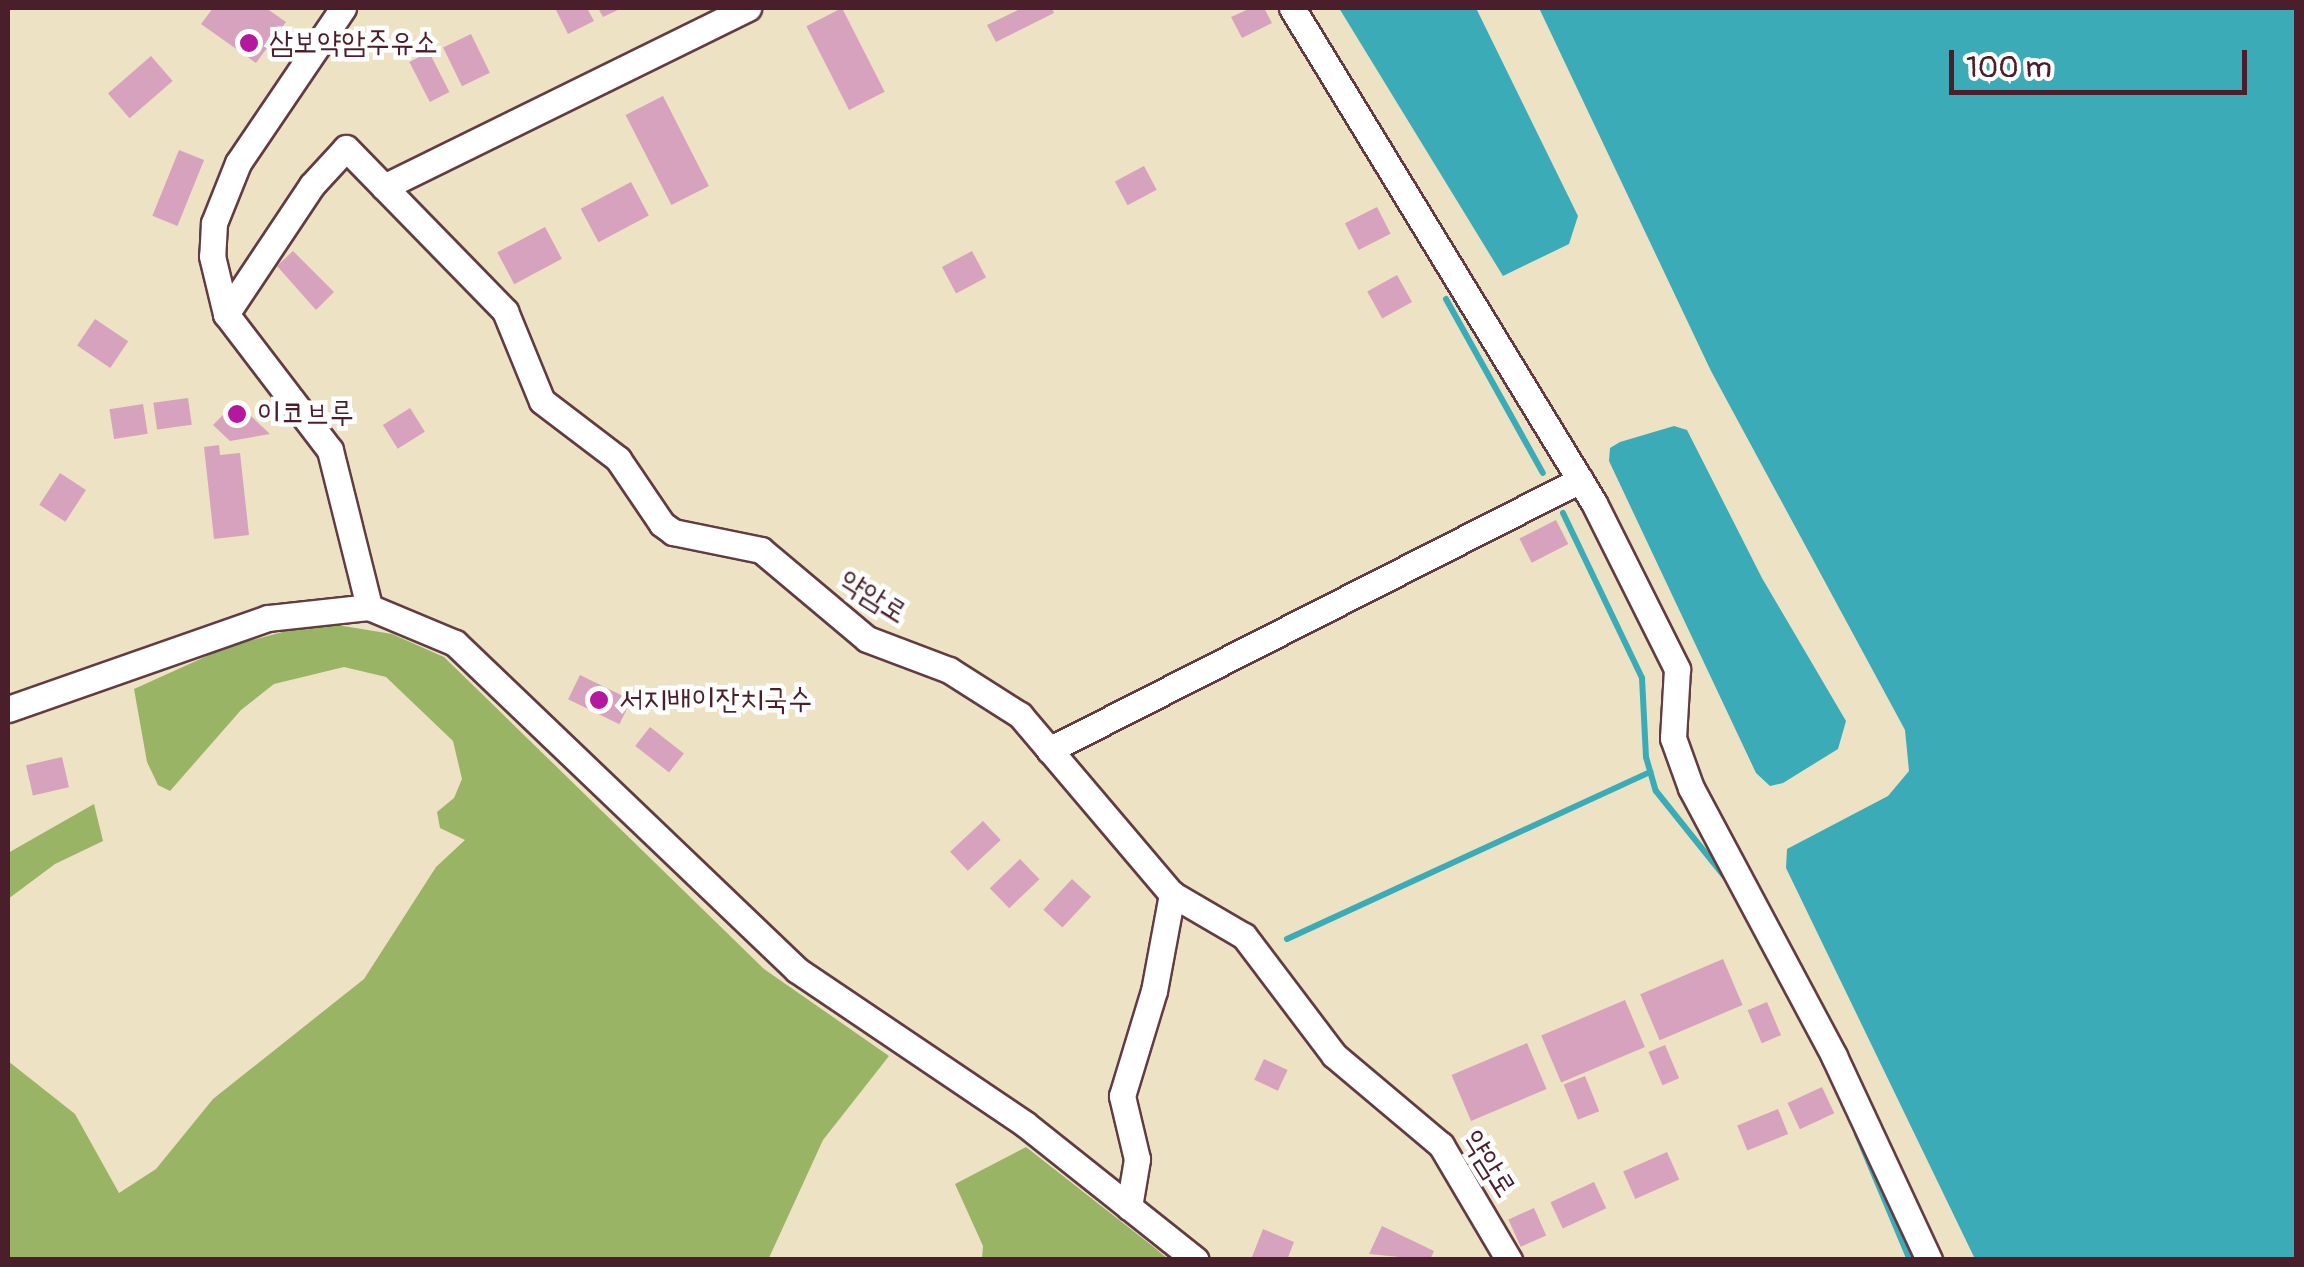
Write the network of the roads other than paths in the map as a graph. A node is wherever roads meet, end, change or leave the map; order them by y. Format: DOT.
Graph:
graph roads {
  1 [pos="343,8"];
  2 [pos="748,8"];
  3 [pos="1292,8"];
  4 [pos="384,186"];
  5 [pos="226,314"];
  6 [pos="1580,480"];
  7 [pos="368,607"];
  8 [pos="8,709"];
  9 [pos="1050,750"];
  10 [pos="1172,894"];
  11 [pos="1128,1207"];
  12 [pos="1196,1260"];
  13 [pos="1509,1260"];
  14 [pos="1929,1260"];
  1 -- 5 [label="street"];
  2 -- 4 [label="street"];
  3 -- 6 [label="street"];
  4 -- 5 [label="street, 약암로"];
  4 -- 9 [label="street, 약암로"];
  5 -- 7 [label="street"];
  6 -- 9 [label="street"];
  6 -- 14 [label="street"];
  7 -- 8 [label="street"];
  7 -- 11 [label="street"];
  9 -- 10 [label="street, 약암로"];
  10 -- 11 [label="street"];
  10 -- 13 [label="street, 약암로"];
  11 -- 12 [label="street"];
}
